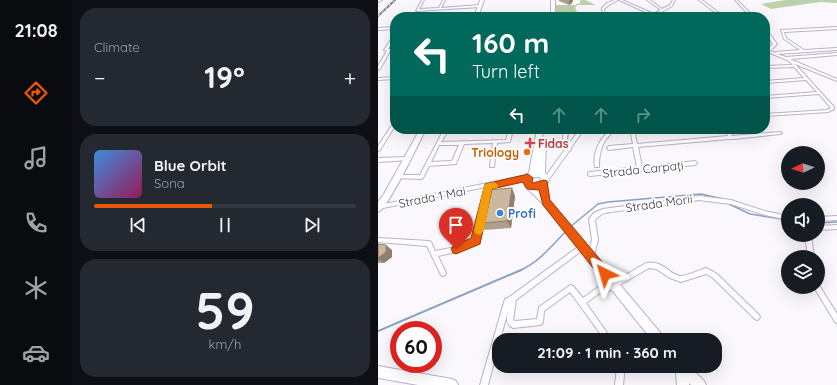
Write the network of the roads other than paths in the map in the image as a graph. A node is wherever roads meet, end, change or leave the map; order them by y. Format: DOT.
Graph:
graph roads {
  1 [pos="423,0"];
  2 [pos="444,0"];
  3 [pos="482,0"];
  4 [pos="553,0"];
  5 [pos="617,0"];
  6 [pos="620,0"];
  7 [pos="648,0"];
  8 [pos="674,0"];
  9 [pos="700,0"];
  10 [pos="736,0"];
  11 [pos="480,6"];
  12 [pos="440,8"];
  13 [pos="552,9"];
  14 [pos="662,10"];
  15 [pos="478,12"];
  16 [pos="551,12"];
  17 [pos="552,12"];
  18 [pos="604,12"];
  19 [pos="649,12"];
  20 [pos="660,12"];
  21 [pos="716,12"];
  22 [pos="748,12"];
  23 [pos="390,28"];
  24 [pos="837,28"];
  25 [pos="378,29"];
  26 [pos="770,36"];
  27 [pos="390,43"];
  28 [pos="770,48"];
  29 [pos="837,48"];
  30 [pos="389,51"];
  31 [pos="802,51"];
  32 [pos="770,52"];
  33 [pos="775,53"];
  34 [pos="837,54"];
  35 [pos="788,58"];
  36 [pos="795,66"];
  37 [pos="770,67"];
  38 [pos="378,69"];
  39 [pos="390,78"];
  40 [pos="378,79"];
  41 [pos="807,79"];
  42 [pos="837,80"];
  43 [pos="770,82"];
  44 [pos="820,93"];
  45 [pos="770,98"];
  46 [pos="770,116"];
  47 [pos="390,131"];
  48 [pos="780,133"];
  49 [pos="421,134"];
  50 [pos="444,134"];
  51 [pos="510,134"];
  52 [pos="540,134"];
  53 [pos="543,134"];
  54 [pos="565,134"];
  55 [pos="578,134"];
  56 [pos="608,134"];
  57 [pos="633,134"];
  58 [pos="729,134"];
  59 [pos="731,138"];
  60 [pos="495,142"];
  61 [pos="462,143"];
  62 [pos="438,144"];
  63 [pos="635,146"];
  64 [pos="609,148"];
  65 [pos="568,149"];
  66 [pos="378,150"];
  67 [pos="406,159"];
  68 [pos="378,160"];
  69 [pos="695,163"];
  70 [pos="428,164"];
  71 [pos="492,166"];
  72 [pos="597,166"];
  73 [pos="640,170"];
  74 [pos="590,174"];
  75 [pos="397,177"];
  76 [pos="536,180"];
  77 [pos="488,186"];
  78 [pos="487,194"];
  79 [pos="485,201"];
  80 [pos="546,202"];
  81 [pos="380,204"];
  82 [pos="781,216"];
  83 [pos="837,218"];
  84 [pos="825,219"];
  85 [pos="825,226"];
  86 [pos="837,227"];
  87 [pos="378,240"];
  88 [pos="582,247"];
  89 [pos="434,254"];
  90 [pos="591,257"];
  91 [pos="443,273"];
  92 [pos="614,285"];
  93 [pos="821,294"];
  94 [pos="509,301"];
  95 [pos="582,302"];
  96 [pos="757,317"];
  97 [pos="837,320"];
  98 [pos="604,333"];
  99 [pos="653,333"];
  100 [pos="378,372"];
  101 [pos="620,373"];
  102 [pos="682,373"];
  103 [pos="687,373"];
  104 [pos="452,385"];
  105 [pos="484,385"];
  106 [pos="619,385"];
  107 [pos="683,385"];
  108 [pos="700,385"];
  1 -- 12 [label="street"];
  2 -- 12 [label="street"];
  3 -- 11 [label="main road"];
  4 -- 13 [label="main road"];
  5 -- 18 [label="street"];
  6 -- 19 [label="street"];
  7 -- 14 [label="street"];
  8 -- 14 [label="street"];
  9 -- 21 [label="street"];
  10 -- 22 [label="street"];
  11 -- 12 [label="street"];
  11 -- 15 [label="main road"];
  13 -- 16 [label="main road"];
  13 -- 17 [label="main road"];
  14 -- 20 [label="street"];
  23 -- 25 [label="street"];
  24 -- 31 [label="street"];
  26 -- 28 [label="street"];
  27 -- 30 [label="street"];
  29 -- 31 [label="street"];
  30 -- 38 [label="street"];
  31 -- 33 [label="street"];
  32 -- 33 [label="street"];
  33 -- 35 [label="street"];
  34 -- 35 [label="street"];
  35 -- 36 [label="street"];
  35 -- 42 [label="street"];
  36 -- 37 [label="street"];
  36 -- 41 [label="street"];
  39 -- 40 [label="street"];
  41 -- 43 [label="street"];
  41 -- 44 [label="street"];
  44 -- 45 [label="street"];
  44 -- 46 [label="street"];
  47 -- 66 [label="street"];
  48 -- 59 [label="street"];
  49 -- 67 [label="main road"];
  50 -- 62 [label="street"];
  51 -- 60 [label="street"];
  52 -- 76 [label="main road"];
  53 -- 76 [label="main road"];
  54 -- 65 [label="street"];
  55 -- 65 [label="street"];
  56 -- 72 [label="street"];
  57 -- 63 [label="street"];
  58 -- 59 [label="street"];
  59 -- 63 [label="street"];
  60 -- 61 [label="street"];
  60 -- 71 [label="street"];
  61 -- 62 [label="street"];
  61 -- 70 [label="street"];
  62 -- 70 [label="street"];
  63 -- 64 [label="street"];
  63 -- 73 [label="street"];
  65 -- 76 [label="street"];
  67 -- 68 [label="street"];
  67 -- 75 [label="main road"];
  69 -- 73 [label="street, Strada Carpați"];
  70 -- 75 [label="street"];
  73 -- 74 [label="street, Strada Carpați"];
  75 -- 81 [label="main road"];
  76 -- 77 [label="street, Strada 1 Mai"];
  76 -- 80 [label="main road"];
  76 -- 80 [label="main road"];
  77 -- 78 [label="street"];
  77 -- 81 [label="street, Strada 1 Mai"];
  79 -- 89 [label="street"];
  80 -- 88 [label="main road"];
  82 -- 90 [label="street, Strada Morii"];
  83 -- 84 [label="street"];
  85 -- 86 [label="street"];
  87 -- 89 [label="street"];
  88 -- 90 [label="main road"];
  88 -- 94 [label="street"];
  89 -- 91 [label="street"];
  90 -- 92 [label="main road"];
  92 -- 95 [label="street"];
  92 -- 96 [label="street"];
  92 -- 99 [label="main road"];
  93 -- 97 [label="street"];
  94 -- 95 [label="street"];
  94 -- 105 [label="street"];
  95 -- 98 [label="street"];
  100 -- 104 [label="main road"];
  101 -- 106 [label="street"];
  102 -- 107 [label="main road"];
  103 -- 108 [label="main road"];
}
